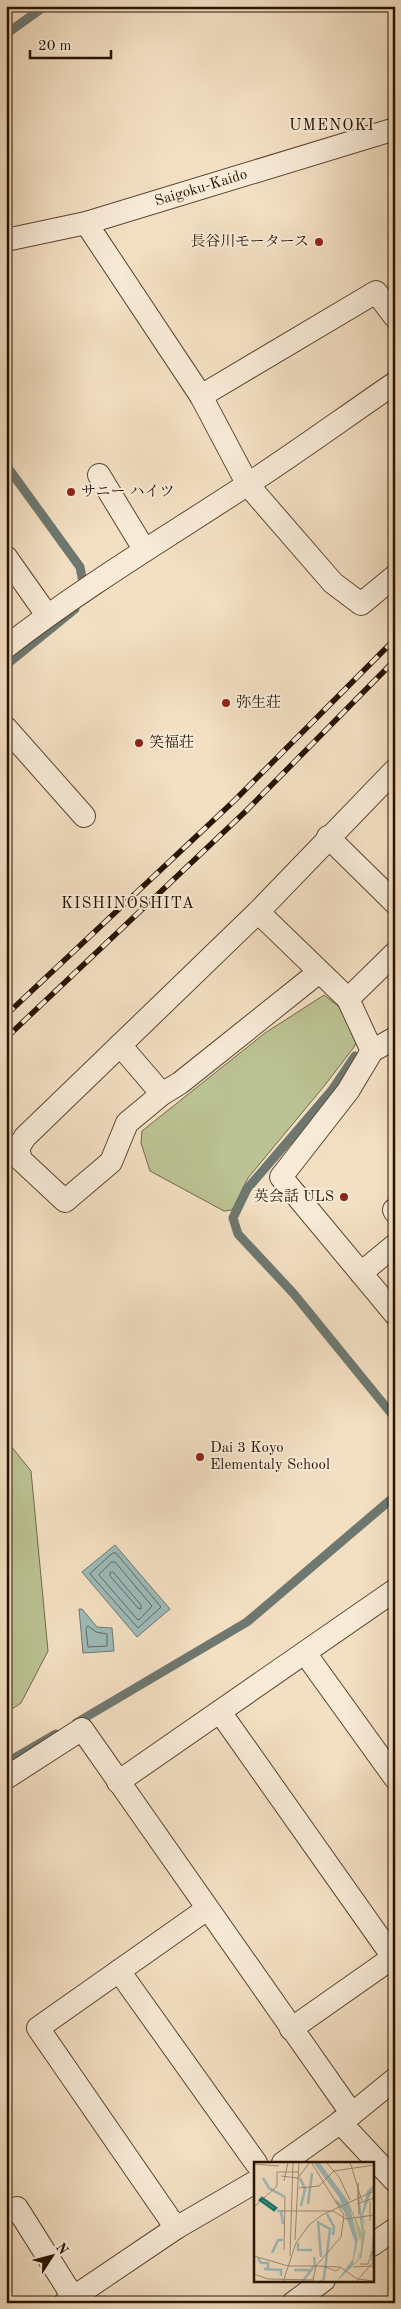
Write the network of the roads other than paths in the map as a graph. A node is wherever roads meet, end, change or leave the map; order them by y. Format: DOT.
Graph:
graph roads {
  1 [pos="395,130"];
  2 [pos="86,223"];
  3 [pos="6,240"];
  4 [pos="395,317"];
  5 [pos="395,382"];
  6 [pos="201,396"];
  7 [pos="99,475"];
  8 [pos="248,485"];
  9 [pos="144,549"];
  10 [pos="6,557"];
  11 [pos="395,576"];
  12 [pos="47,615"];
  13 [pos="6,647"];
  14 [pos="6,728"];
  15 [pos="395,770"];
  16 [pos="84,816"];
  17 [pos="328,837"];
  18 [pos="395,903"];
  19 [pos="258,912"];
  20 [pos="395,952"];
  21 [pos="319,972"];
  22 [pos="348,999"];
  23 [pos="395,1038"];
  24 [pos="120,1045"];
  25 [pos="372,1051"];
  26 [pos="162,1094"];
  27 [pos="395,1245"];
  28 [pos="361,1273"];
  29 [pos="395,1314"];
  30 [pos="394,1592"];
  31 [pos="305,1653"];
  32 [pos="220,1712"];
  33 [pos="6,1778"];
  34 [pos="395,1778"];
  35 [pos="118,1782"];
  36 [pos="207,1909"];
  37 [pos="394,1956"];
  38 [pos="119,1971"];
  39 [pos="291,2029"];
  40 [pos="395,2079"];
  41 [pos="346,2118"];
  42 [pos="255,2162"];
  43 [pos="285,2162"];
  44 [pos="395,2181"];
  45 [pos="254,2183"];
  46 [pos="17,2208"];
  47 [pos="176,2228"];
  48 [pos="395,2229"];
  49 [pos="374,2245"];
  50 [pos="321,2282"];
  51 [pos="69,2300"];
  52 [pos="293,2303"];
  1 -- 2 [label="street, Saigoku-Kaido"];
  2 -- 3 [label="street, Saigoku-Kaido"];
  2 -- 6 [label="street"];
  4 -- 6 [label="street"];
  5 -- 8 [label="street"];
  6 -- 8 [label="street"];
  7 -- 9 [label="street"];
  8 -- 9 [label="street"];
  8 -- 11 [label="street"];
  9 -- 12 [label="street"];
  10 -- 12 [label="street"];
  12 -- 13 [label="street"];
  14 -- 16 [label="street"];
  15 -- 17 [label="street"];
  17 -- 18 [label="street"];
  17 -- 19 [label="street"];
  19 -- 21 [label="street"];
  19 -- 24 [label="street"];
  20 -- 22 [label="street"];
  21 -- 22 [label="street"];
  21 -- 26 [label="street"];
  22 -- 25 [label="street"];
  23 -- 25 [label="street"];
  24 -- 26 [label="street"];
  24 -- 26 [label="street"];
  25 -- 28 [label="street"];
  27 -- 28 [label="street"];
  28 -- 29 [label="street"];
  30 -- 31 [label="street"];
  31 -- 32 [label="street"];
  31 -- 34 [label="street"];
  32 -- 35 [label="street"];
  32 -- 37 [label="street"];
  33 -- 35 [label="street"];
  35 -- 36 [label="street"];
  36 -- 38 [label="street"];
  36 -- 39 [label="street"];
  37 -- 39 [label="street"];
  38 -- 42 [label="street"];
  38 -- 47 [label="street"];
  39 -- 41 [label="street"];
  40 -- 41 [label="street"];
  41 -- 43 [label="street"];
  41 -- 44 [label="street"];
  45 -- 47 [label="street"];
  46 -- 51 [label="street"];
  47 -- 51 [label="street"];
  48 -- 49 [label="street"];
  50 -- 52 [label="street"];
}
